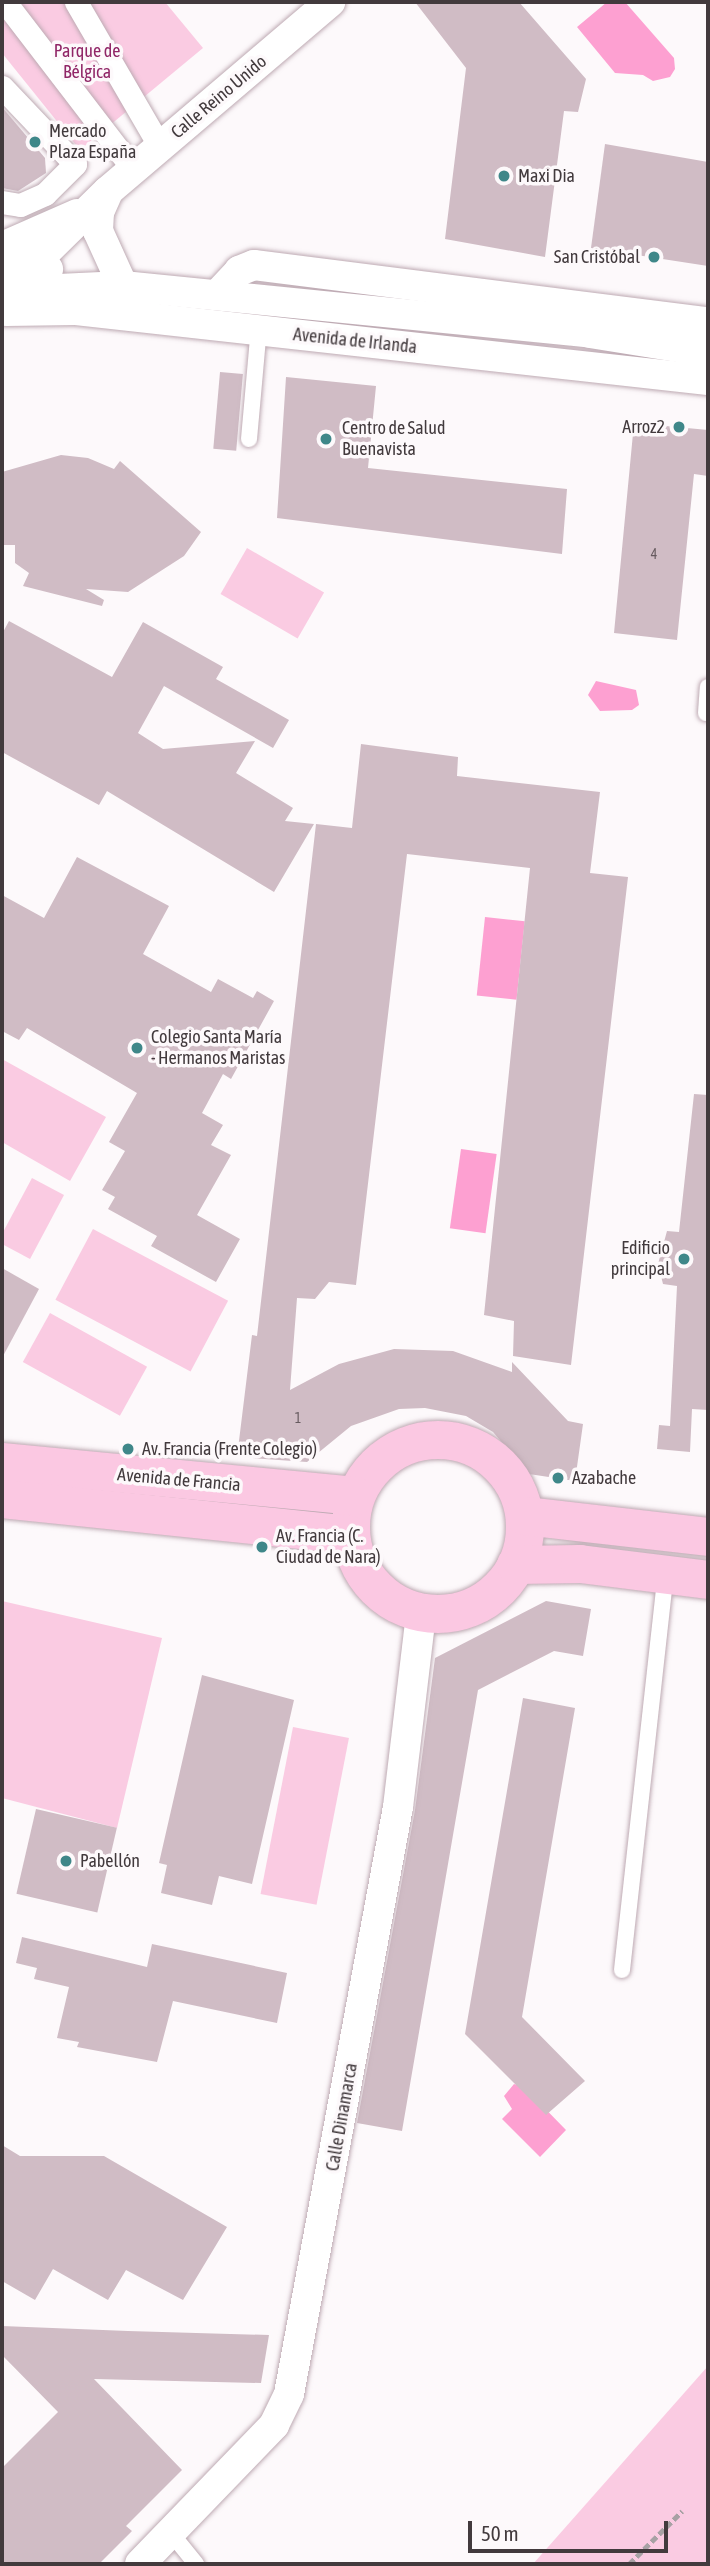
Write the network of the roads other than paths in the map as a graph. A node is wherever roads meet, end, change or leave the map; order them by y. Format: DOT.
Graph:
graph roads {
  1 [pos="5,2"];
  2 [pos="76,2"];
  3 [pos="330,2"];
  4 [pos="2,87"];
  5 [pos="160,147"];
  6 [pos="134,170"];
  7 [pos="99,200"];
  8 [pos="4,219"];
  9 [pos="2,260"];
  10 [pos="35,267"];
  11 [pos="123,286"];
  12 [pos="2,295"];
  13 [pos="217,295"];
  14 [pos="263,300"];
  15 [pos="558,300"];
  16 [pos="2,311"];
  17 [pos="708,322"];
  18 [pos="259,330"];
  19 [pos="553,330"];
  20 [pos="708,352"];
  21 [pos="708,380"];
  22 [pos="249,439"];
  23 [pos="708,687"];
  24 [pos="706,713"];
  25 [pos="2,1462"];
  26 [pos="355,1496"];
  27 [pos="2,1499"];
  28 [pos="525,1516"];
  29 [pos="351,1535"];
  30 [pos="708,1537"];
  31 [pos="516,1565"];
  32 [pos="666,1574"];
  33 [pos="708,1580"];
  34 [pos="421,1613"];
  35 [pos="622,1970"];
  36 [pos="171,2532"];
  37 [pos="140,2564"];
  38 [pos="196,2564"];
  1 -- 6 [label="street"];
  2 -- 5 [label="street"];
  3 -- 5 [label="street, Calle Reino Unido"];
  4 -- 8 [label="street"];
  5 -- 6 [label="street, Calle Reino Unido"];
  6 -- 7 [label="street, Calle Reino Unido"];
  7 -- 8 [label="street, Calle Reino Unido"];
  7 -- 10 [label="street, Calle Reino Unido"];
  7 -- 11 [label="street"];
  9 -- 10 [label="street, Avenida de Irlanda"];
  10 -- 11 [label="street, Avenida de Irlanda"];
  10 -- 12 [label="street, Calle Reino Unido"];
  11 -- 13 [label="street, Avenida de Irlanda"];
  11 -- 16 [label="street, Avenida de Irlanda"];
  13 -- 14 [label="street, Avenida de Irlanda"];
  13 -- 15 [label="street"];
  14 -- 18 [label="lane"];
  14 -- 19 [label="street, Avenida de Irlanda"];
  15 -- 17 [label="street"];
  15 -- 19 [label="street"];
  16 -- 18 [label="street, Avenida de Irlanda"];
  18 -- 21 [label="street, Avenida de Irlanda"];
  18 -- 22 [label="lane"];
  19 -- 20 [label="street, Avenida de Irlanda"];
  23 -- 24 [label="lane"];
  25 -- 26 [label="main road, Avenida de Francia"];
  26 -- 28 [label="main road"];
  26 -- 29 [label="main road"];
  27 -- 29 [label="main road, Avenida de Francia"];
  28 -- 30 [label="main road"];
  28 -- 31 [label="main road"];
  29 -- 34 [label="main road"];
  31 -- 32 [label="main road"];
  31 -- 34 [label="main road"];
  32 -- 33 [label="main road"];
  32 -- 35 [label="lane"];
  34 -- 36 [label="street, Calle Dinamarca"];
  36 -- 37 [label="street, Calle Dinamarca"];
  36 -- 38 [label="lane"];
}
